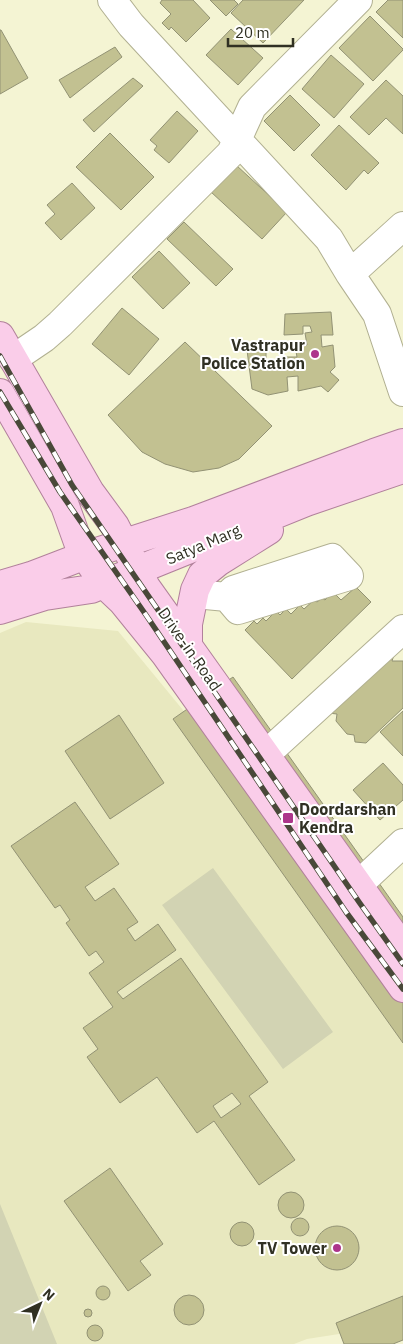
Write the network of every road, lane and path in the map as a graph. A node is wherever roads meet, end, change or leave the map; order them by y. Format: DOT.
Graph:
graph roads {
  1 [pos="112,0"];
  2 [pos="358,0"];
  3 [pos="238,140"];
  4 [pos="403,226"];
  5 [pos="350,274"];
  6 [pos="7,348"];
  7 [pos="403,392"];
  8 [pos="0,394"];
  9 [pos="403,443"];
  10 [pos="403,469"];
  11 [pos="306,502"];
  12 [pos="124,544"];
  13 [pos="86,556"];
  14 [pos="137,571"];
  15 [pos="104,584"];
  16 [pos="0,585"];
  17 [pos="194,594"];
  18 [pos="227,597"];
  19 [pos="0,610"];
  20 [pos="403,628"];
  21 [pos="188,646"];
  22 [pos="265,754"];
  23 [pos="403,843"];
  24 [pos="358,885"];
  25 [pos="403,948"];
  26 [pos="403,988"];
  1 -- 3 [label="street"];
  2 -- 3 [label="street"];
  3 -- 5 [label="street"];
  3 -- 6 [label="street"];
  4 -- 5 [label="street"];
  5 -- 7 [label="street"];
  6 -- 12 [label="main road, Drive-in Road"];
  8 -- 13 [label="main road, Drive-in Road"];
  9 -- 12 [label="main road, Satya Marg"];
  10 -- 11 [label="main road, Satya Marg"];
  11 -- 14 [label="main road, Satya Marg"];
  11 -- 17 [label="main road"];
  12 -- 13 [label="main road, Satya Marg"];
  12 -- 14 [label="main road, Drive-in Road"];
  13 -- 15 [label="main road, Drive-in Road"];
  13 -- 16 [label="main road, Satya Marg"];
  14 -- 15 [label="main road, Satya Marg"];
  14 -- 21 [label="main road, Drive-in Road"];
  15 -- 19 [label="main road, Satya Marg"];
  15 -- 26 [label="main road, Drive-in Road"];
  17 -- 18 [label="street"];
  17 -- 21 [label="main road"];
  20 -- 22 [label="street"];
  21 -- 22 [label="main road, Drive-in Road"];
  22 -- 24 [label="main road, Drive-in Road"];
  23 -- 24 [label="street"];
  24 -- 25 [label="main road, Drive-in Road"];
}
